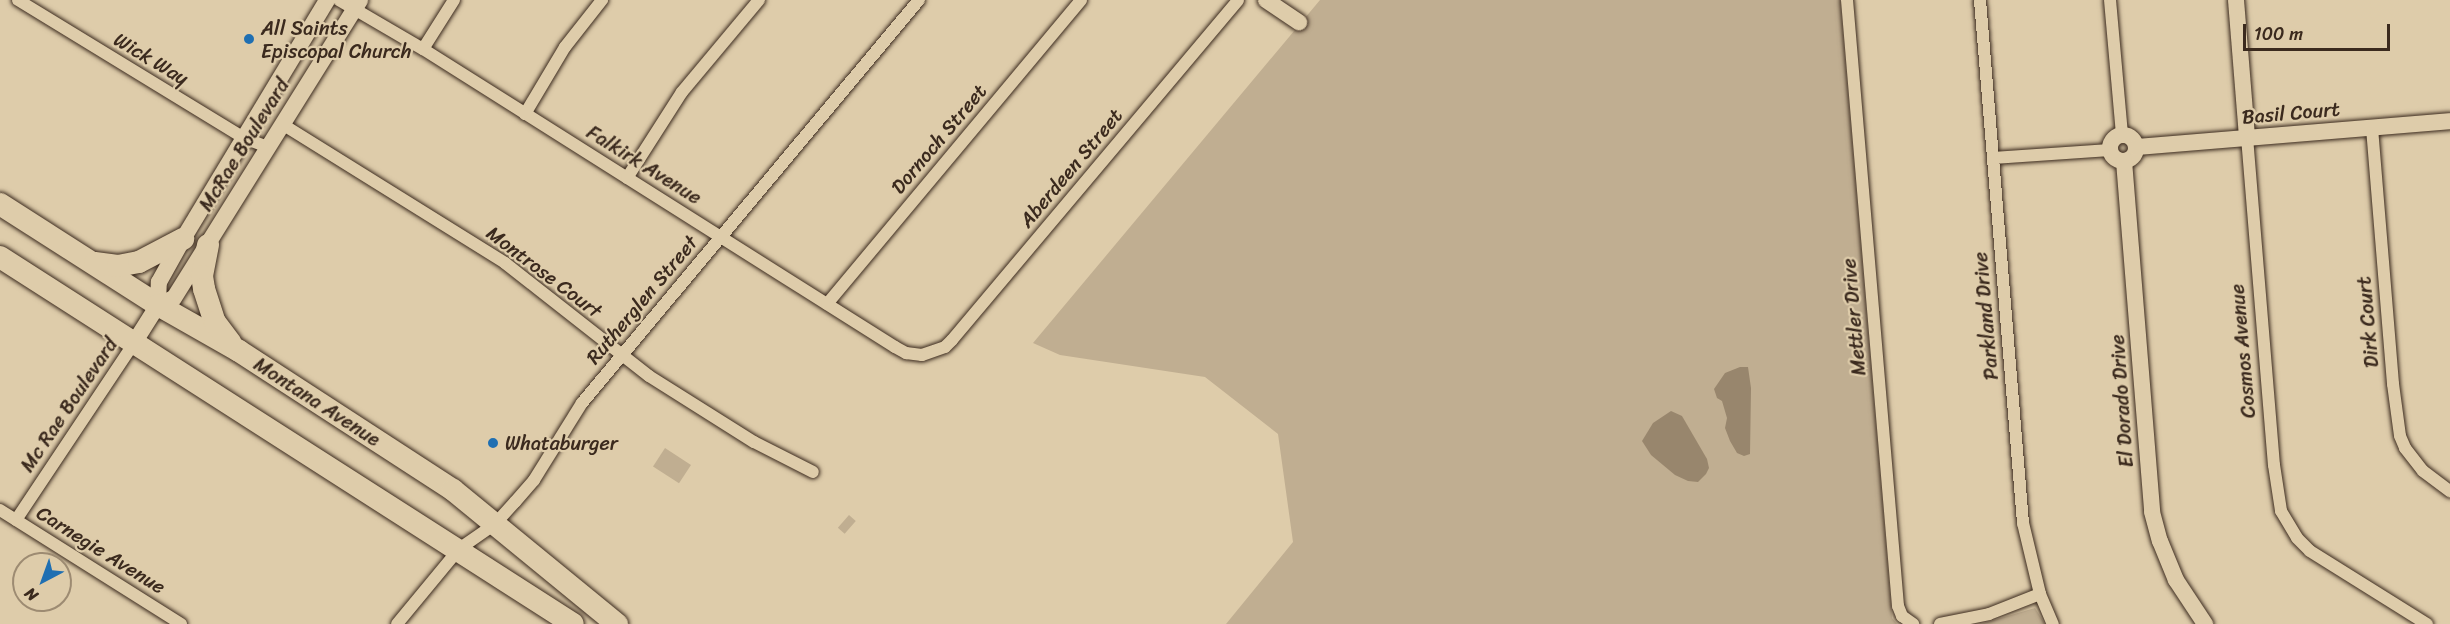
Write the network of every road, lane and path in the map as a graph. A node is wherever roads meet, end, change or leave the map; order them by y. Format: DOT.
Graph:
graph roads {
  1 [pos="327,0"];
  2 [pos="339,0"];
  3 [pos="454,0"];
  4 [pos="602,0"];
  5 [pos="759,0"];
  6 [pos="919,0"];
  7 [pos="1081,0"];
  8 [pos="1238,0"];
  9 [pos="1266,0"];
  10 [pos="1847,0"];
  11 [pos="1980,0"];
  12 [pos="2110,0"];
  13 [pos="2236,0"];
  14 [pos="27,2"];
  15 [pos="357,4"];
  16 [pos="1299,22"];
  17 [pos="423,49"];
  18 [pos="525,114"];
  19 [pos="2450,122"];
  20 [pos="282,124"];
  21 [pos="2372,128"];
  22 [pos="2122,135"];
  23 [pos="2247,137"];
  24 [pos="244,138"];
  25 [pos="267,147"];
  26 [pos="2136,147"];
  27 [pos="2110,150"];
  28 [pos="1993,158"];
  29 [pos="2124,161"];
  30 [pos="627,178"];
  31 [pos="0,204"];
  32 [pos="719,237"];
  33 [pos="183,239"];
  34 [pos="208,245"];
  35 [pos="0,257"];
  36 [pos="93,263"];
  37 [pos="826,304"];
  38 [pos="158,305"];
  39 [pos="134,343"];
  40 [pos="239,351"];
  41 [pos="929,354"];
  42 [pos="621,355"];
  43 [pos="813,472"];
  44 [pos="2450,491"];
  45 [pos="0,510"];
  46 [pos="16,519"];
  47 [pos="495,524"];
  48 [pos="459,549"];
  49 [pos="2040,594"];
  50 [pos="182,624"];
  51 [pos="397,624"];
  52 [pos="573,624"];
  53 [pos="617,624"];
  54 [pos="1913,624"];
  55 [pos="1940,624"];
  56 [pos="2053,624"];
  57 [pos="2205,624"];
  58 [pos="2427,624"];
  1 -- 24 [label="street, McRae Boulevard"];
  2 -- 15 [label="street, Falkirk Avenue"];
  3 -- 17 [label="street"];
  4 -- 18 [label="street"];
  5 -- 30 [label="street"];
  6 -- 32 [label="street, Rutherglen Street"];
  7 -- 37 [label="street, Dornoch Street"];
  8 -- 41 [label="street, Aberdeen Street"];
  9 -- 16 [label="street"];
  10 -- 54 [label="street, Mettler Drive"];
  11 -- 28 [label="street, Parkland Drive"];
  12 -- 22 [label="street"];
  13 -- 23 [label="street, Cosmos Avenue"];
  14 -- 24 [label="street, Wick Way"];
  15 -- 17 [label="street, Falkirk Avenue"];
  15 -- 20 [label="street, McRae Boulevard"];
  17 -- 18 [label="street, Falkirk Avenue"];
  18 -- 30 [label="street, Falkirk Avenue"];
  19 -- 21 [label="street, Basil Court"];
  20 -- 25 [label="street, McRae Boulevard"];
  20 -- 42 [label="street, Montrose Court"];
  21 -- 23 [label="street, Basil Court"];
  21 -- 44 [label="street, Dirk Court"];
  22 -- 26 [label="street"];
  22 -- 27 [label="street"];
  23 -- 26 [label="street, Basil Court"];
  23 -- 58 [label="street, Cosmos Avenue"];
  24 -- 25 [label="street, Wick Way"];
  24 -- 33 [label="street, McRae Boulevard"];
  25 -- 34 [label="street, McRae Boulevard"];
  26 -- 29 [label="street"];
  27 -- 28 [label="street"];
  27 -- 29 [label="street"];
  28 -- 49 [label="street, Parkland Drive"];
  29 -- 57 [label="street, El Dorado Drive"];
  30 -- 32 [label="street, Falkirk Avenue"];
  31 -- 36 [label="highway, Montana Avenue"];
  32 -- 37 [label="street, Falkirk Avenue"];
  32 -- 42 [label="street, Rutherglen Street"];
  33 -- 36 [label="highway"];
  33 -- 38 [label="street, McRae Boulevard"];
  34 -- 38 [label="street, McRae Boulevard"];
  34 -- 40 [label="highway"];
  35 -- 39 [label="highway"];
  36 -- 38 [label="highway, Montana Avenue"];
  37 -- 41 [label="street, Falkirk Avenue"];
  38 -- 39 [label="street, McRae Boulevard"];
  38 -- 40 [label="highway, Montana Avenue"];
  39 -- 46 [label="street, Mc Rae Boulevard"];
  39 -- 48 [label="highway"];
  40 -- 47 [label="highway, Montana Avenue"];
  42 -- 43 [label="street, Montrose Court"];
  42 -- 47 [label="street, Rutherglen Street"];
  45 -- 46 [label="street, Carnegie Avenue"];
  46 -- 50 [label="street, Carnegie Avenue"];
  47 -- 48 [label="street, Rutherglen Street"];
  47 -- 53 [label="highway, Montana Avenue"];
  48 -- 51 [label="street, Rutherglen Street"];
  48 -- 52 [label="highway"];
  49 -- 55 [label="street"];
  49 -- 56 [label="street, Parkland Drive"];
}
